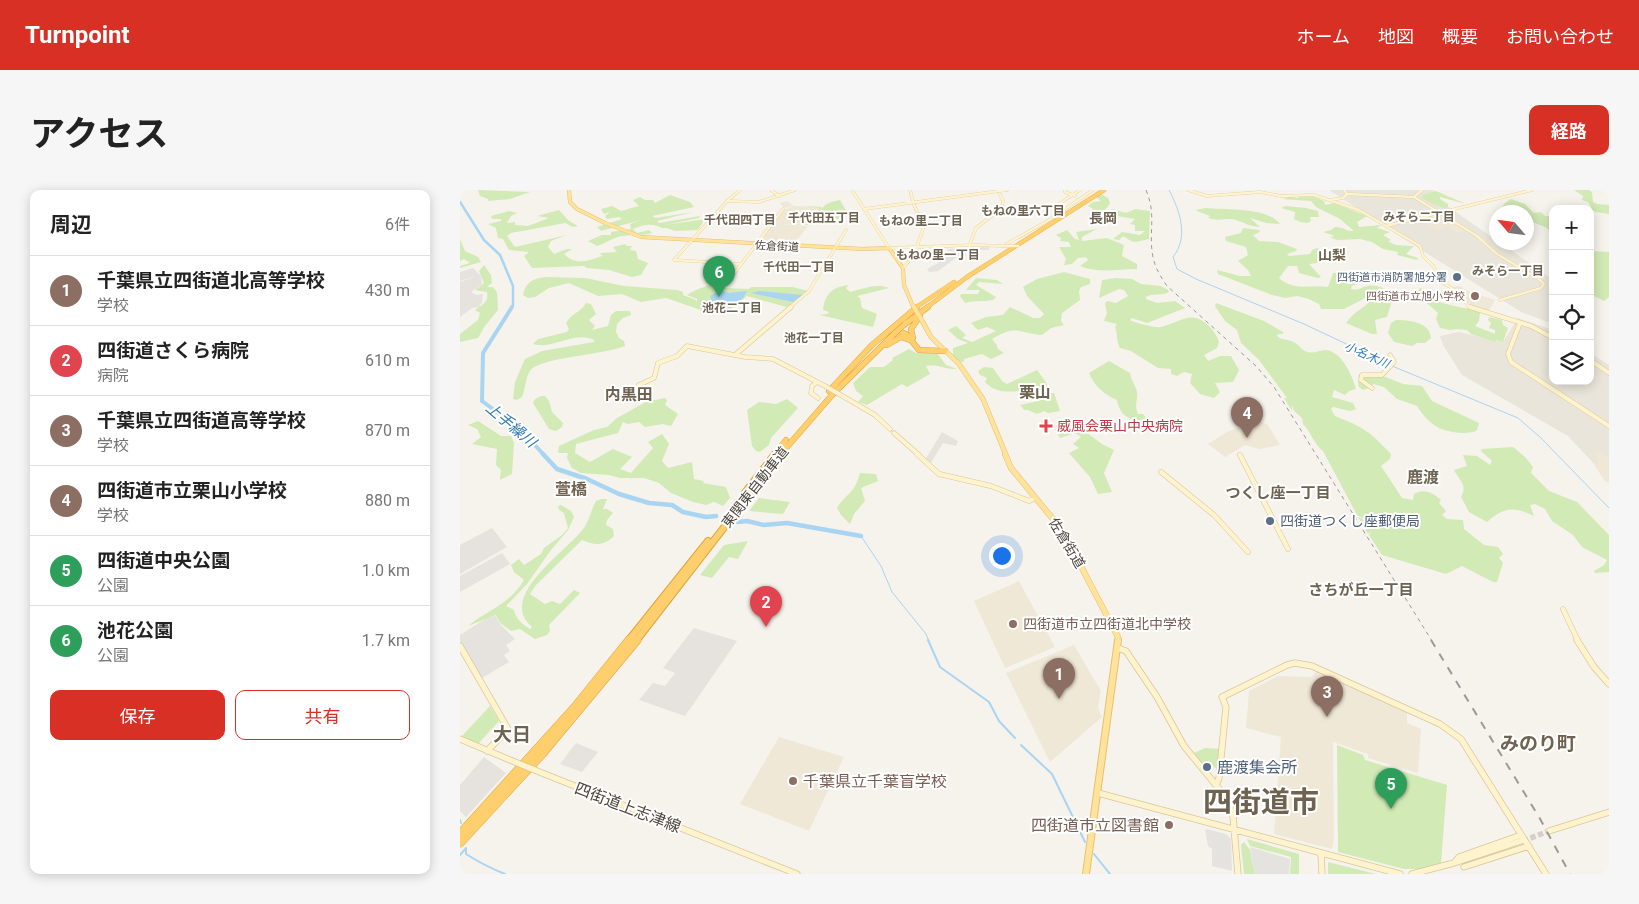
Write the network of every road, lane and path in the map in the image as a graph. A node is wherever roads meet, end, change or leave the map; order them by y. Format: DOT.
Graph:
graph roads {
  1 [pos="569,190"];
  2 [pos="740,190"];
  3 [pos="771,190"];
  4 [pos="795,190"];
  5 [pos="852,190"];
  6 [pos="910,190"];
  7 [pos="1007,190"];
  8 [pos="1065,190"];
  9 [pos="1080,190"];
  10 [pos="1093,190"];
  11 [pos="1100,190"];
  12 [pos="1104,190"];
  13 [pos="1188,190"];
  14 [pos="1344,190"];
  15 [pos="1422,190"];
  16 [pos="1528,190"];
  17 [pos="1532,190"];
  18 [pos="998,191"];
  19 [pos="1521,193"];
  20 [pos="1347,194"];
  21 [pos="1073,195"];
  22 [pos="779,196"];
  23 [pos="1414,197"];
  24 [pos="1081,198"];
  25 [pos="1499,199"];
  26 [pos="1328,200"];
  27 [pos="727,201"];
  28 [pos="914,202"];
  29 [pos="1469,206"];
  30 [pos="1464,208"];
  31 [pos="783,209"];
  32 [pos="864,209"];
  33 [pos="1064,209"];
  34 [pos="1442,212"];
  35 [pos="1386,226"];
  36 [pos="846,230"];
  37 [pos="692,240"];
  38 [pos="756,244"];
  39 [pos="969,246"];
  40 [pos="1004,246"];
  41 [pos="1020,246"];
  42 [pos="917,247"];
  43 [pos="835,248"];
  44 [pos="889,248"];
  45 [pos="741,264"];
  46 [pos="903,268"];
  47 [pos="979,268"];
  48 [pos="965,276"];
  49 [pos="727,283"];
  50 [pos="1500,300"];
  51 [pos="1520,323"];
  52 [pos="893,330"];
  53 [pos="1549,336"];
  54 [pos="911,339"];
  55 [pos="939,348"];
  56 [pos="735,355"];
  57 [pos="1390,355"];
  58 [pos="1594,363"];
  59 [pos="1609,373"];
  60 [pos="817,382"];
  61 [pos="639,384"];
  62 [pos="1372,388"];
  63 [pos="833,394"];
  64 [pos="818,398"];
  65 [pos="1609,426"];
  66 [pos="890,429"];
  67 [pos="894,433"];
  68 [pos="1240,455"];
  69 [pos="1161,472"];
  70 [pos="1035,498"];
  71 [pos="1288,549"];
  72 [pos="1248,552"];
  73 [pos="1564,609"];
  74 [pos="460,646"];
  75 [pos="1118,648"];
  76 [pos="1609,684"];
  77 [pos="460,739"];
  78 [pos="487,751"];
  79 [pos="1216,785"];
  80 [pos="1098,793"];
  81 [pos="1609,812"];
  82 [pos="1235,831"];
  83 [pos="1549,831"];
  84 [pos="460,834"];
  85 [pos="1521,838"];
  86 [pos="460,843"];
  87 [pos="1529,846"];
  88 [pos="1321,853"];
  89 [pos="1464,867"];
  90 [pos="797,874"];
  91 [pos="1086,874"];
  92 [pos="1238,874"];
  93 [pos="1322,874"];
  94 [pos="1400,874"];
  95 [pos="1412,874"];
  96 [pos="1546,874"];
  1 -- 37 [label="main road, 佐倉街道"];
  2 -- 27 [label="street"];
  3 -- 22 [label="street"];
  4 -- 22 [label="street"];
  5 -- 32 [label="street"];
  6 -- 28 [label="street"];
  7 -- 18 [label="street"];
  8 -- 21 [label="street"];
  9 -- 21 [label="street"];
  10 -- 24 [label="street"];
  11 -- 47 [label="highway, 東関東自動車道"];
  12 -- 47 [label="highway, 東関東自動車道"];
  13 -- 26 [label="street"];
  14 -- 20 [label="street"];
  15 -- 23 [label="street"];
  16 -- 25 [label="street"];
  17 -- 19 [label="street"];
  18 -- 28 [label="street"];
  18 -- 39 [label="street"];
  19 -- 25 [label="street"];
  19 -- 30 [label="street"];
  20 -- 23 [label="street"];
  20 -- 26 [label="street"];
  21 -- 24 [label="street"];
  21 -- 33 [label="street"];
  22 -- 27 [label="street"];
  23 -- 34 [label="street"];
  24 -- 33 [label="street"];
  25 -- 29 [label="street"];
  26 -- 35 [label="street"];
  27 -- 37 [label="street"];
  28 -- 32 [label="street"];
  28 -- 42 [label="street"];
  29 -- 30 [label="street"];
  29 -- 34 [label="street"];
  30 -- 34 [label="street"];
  31 -- 38 [label="street"];
  32 -- 44 [label="street"];
  33 -- 40 [label="street"];
  34 -- 35 [label="street"];
  34 -- 50 [label="street"];
  35 -- 51 [label="street"];
  36 -- 43 [label="street"];
  37 -- 38 [label="main road, 佐倉街道"];
  37 -- 45 [label="street"];
  38 -- 43 [label="main road, 佐倉街道"];
  38 -- 45 [label="street"];
  39 -- 40 [label="street"];
  39 -- 42 [label="street"];
  40 -- 41 [label="street, bridge"];
  42 -- 44 [label="street"];
  42 -- 46 [label="street"];
  43 -- 44 [label="main road, 佐倉街道"];
  43 -- 56 [label="street"];
  44 -- 46 [label="main road, 佐倉街道"];
  45 -- 49 [label="street"];
  46 -- 55 [label="main road, 佐倉街道, bridge"];
  47 -- 48 [label="highway, 東関東自動車道"];
  48 -- 52 [label="highway, 東関東自動車道, bridge"];
  48 -- 52 [label="highway"];
  48 -- 54 [label="highway"];
  51 -- 53 [label="street"];
  51 -- 65 [label="street"];
  52 -- 54 [label="highway"];
  52 -- 63 [label="highway, 東関東自動車道"];
  54 -- 55 [label="highway"];
  54 -- 63 [label="highway"];
  55 -- 70 [label="main road, 佐倉街道"];
  56 -- 60 [label="street"];
  56 -- 61 [label="street"];
  57 -- 62 [label="street"];
  58 -- 59 [label="street"];
  60 -- 63 [label="street, bridge"];
  60 -- 64 [label="street"];
  63 -- 66 [label="street"];
  63 -- 84 [label="highway, 東関東自動車道"];
  63 -- 86 [label="highway, 東関東自動車道"];
  67 -- 70 [label="street"];
  68 -- 71 [label="street"];
  69 -- 72 [label="street"];
  70 -- 75 [label="main road, 佐倉街道"];
  73 -- 76 [label="street"];
  74 -- 78 [label="street"];
  75 -- 79 [label="street"];
  75 -- 80 [label="main road, 佐倉街道"];
  77 -- 78 [label="street, 四街道上志津線"];
  78 -- 90 [label="street, 四街道上志津線, bridge"];
  79 -- 82 [label="street"];
  79 -- 85 [label="street"];
  80 -- 82 [label="street"];
  80 -- 91 [label="main road, 佐倉街道"];
  81 -- 83 [label="street"];
  82 -- 88 [label="street"];
  82 -- 92 [label="street"];
  85 -- 87 [label="street"];
  85 -- 95 [label="street"];
  87 -- 89 [label="street"];
  87 -- 96 [label="street"];
  88 -- 93 [label="street"];
  88 -- 94 [label="street"];
}
